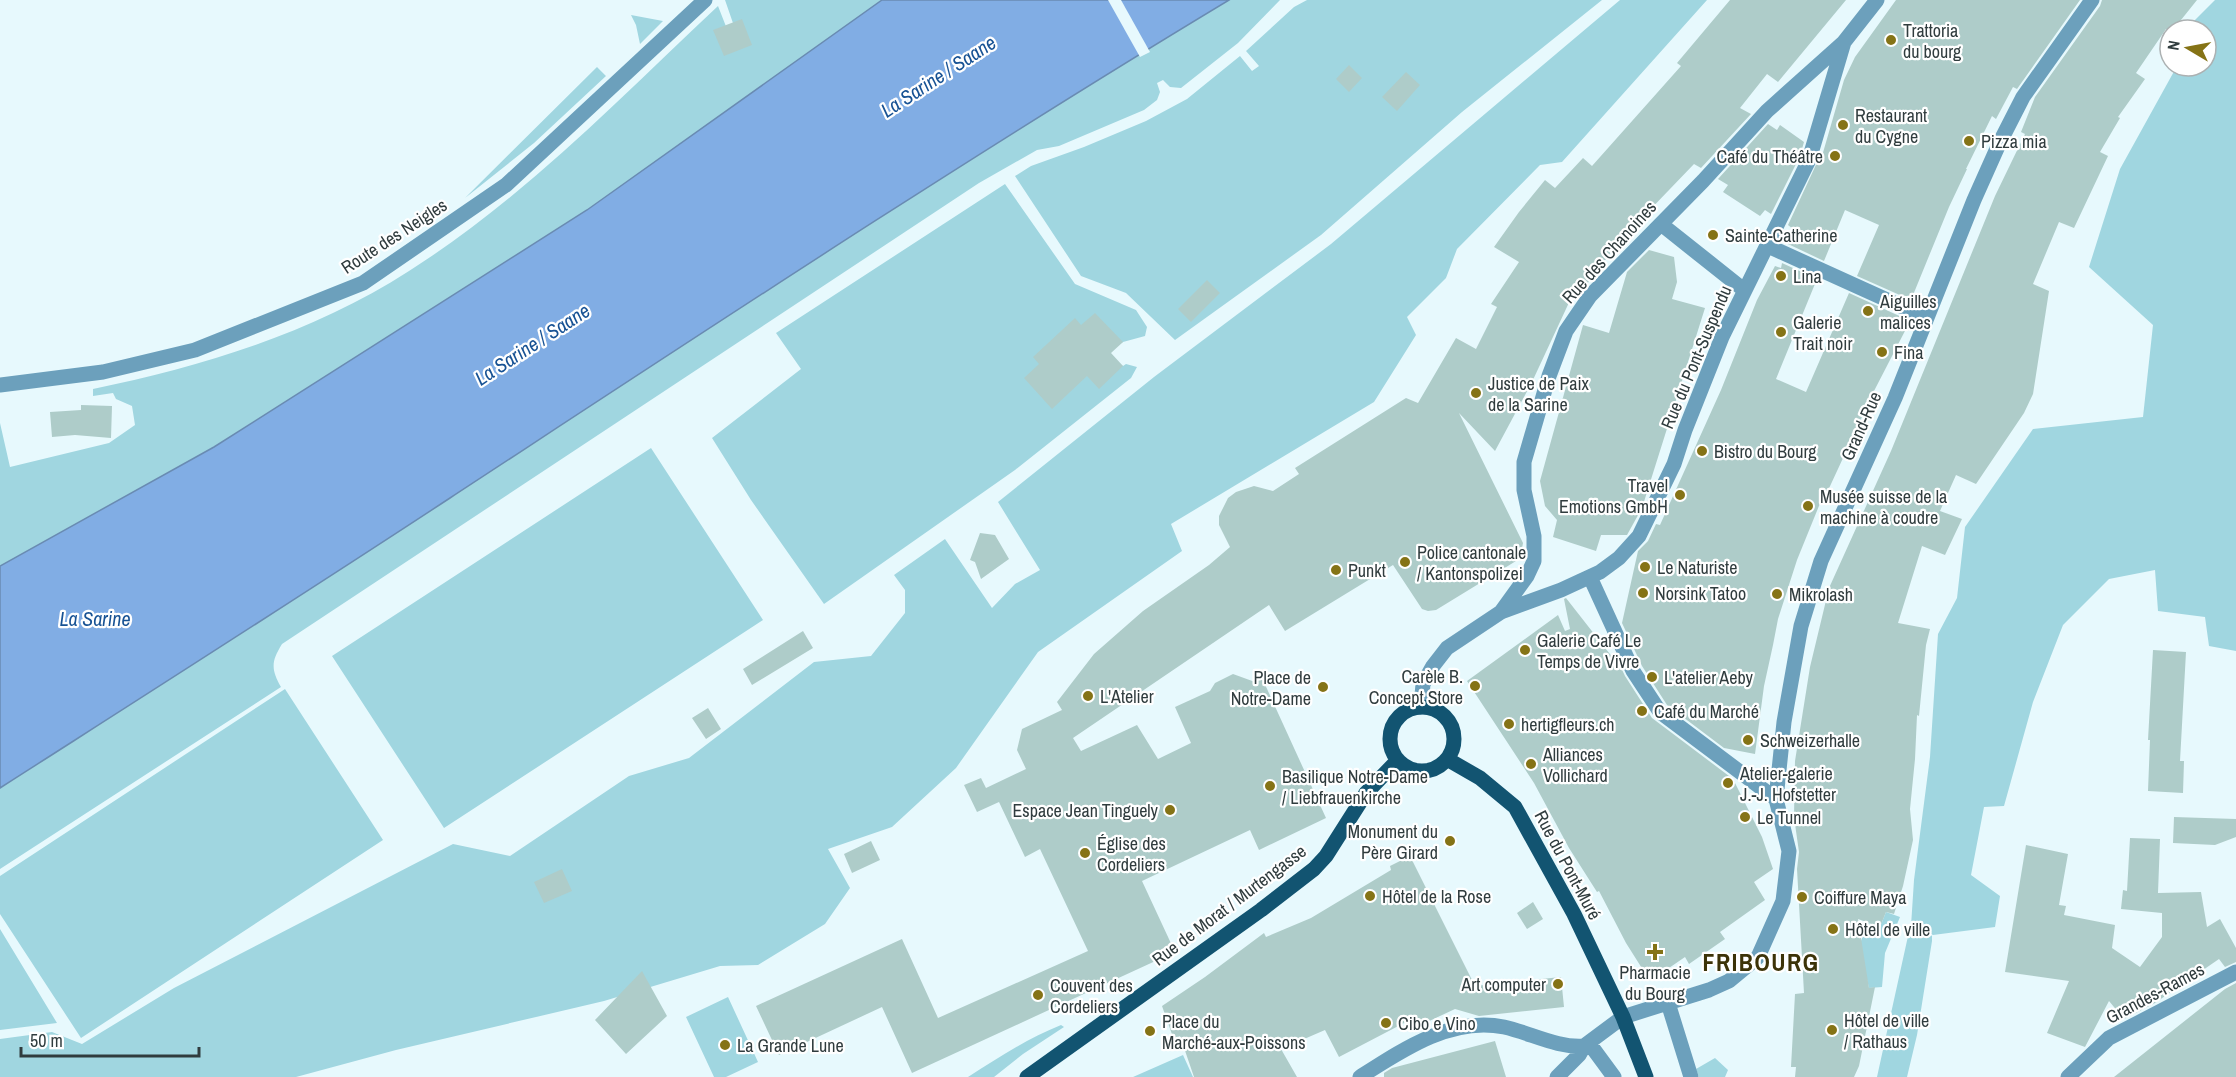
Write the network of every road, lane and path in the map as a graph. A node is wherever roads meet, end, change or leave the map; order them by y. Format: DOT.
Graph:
graph roads {
  1 [pos="705,0"];
  2 [pos="1877,0"];
  3 [pos="2092,0"];
  4 [pos="1844,42"];
  5 [pos="1661,224"];
  6 [pos="1767,246"];
  7 [pos="1744,290"];
  8 [pos="1927,318"];
  9 [pos="0,385"];
  10 [pos="1590,576"];
  11 [pos="1501,612"];
  12 [pos="1421,708"];
  13 [pos="1447,759"];
  14 [pos="1398,760"];
  15 [pos="1776,799"];
  16 [pos="2236,972"];
  17 [pos="1668,1003"];
  18 [pos="1623,1017"];
  19 [pos="1587,1044"];
  20 [pos="1027,1077"];
  21 [pos="1360,1077"];
  22 [pos="1557,1077"];
  23 [pos="1614,1077"];
  24 [pos="1646,1077"];
  25 [pos="1691,1077"];
  26 [pos="2068,1077"];
  1 -- 9 [label="street, Route des Neigles"];
  2 -- 4 [label="street"];
  3 -- 8 [label="street, Grand-Rue"];
  4 -- 5 [label="street, Rue des Chanoines"];
  4 -- 6 [label="street, Rue du Pont-Suspendu"];
  5 -- 7 [label="street"];
  5 -- 11 [label="street, Rue des Chanoines"];
  6 -- 7 [label="street, Rue du Pont-Suspendu"];
  6 -- 8 [label="street"];
  7 -- 10 [label="street, Rue du Pont-Suspendu"];
  8 -- 15 [label="street, Grand-Rue"];
  10 -- 11 [label="street, Rue du Pont-Suspendu"];
  10 -- 15 [label="street"];
  11 -- 12 [label="street"];
  12 -- 13 [label="main road"];
  12 -- 14 [label="main road"];
  13 -- 14 [label="main road"];
  13 -- 18 [label="main road, Rue du Pont-Muré"];
  14 -- 20 [label="main road, Rue de Morat / Murtengasse"];
  15 -- 17 [label="street, Grand-Rue"];
  16 -- 26 [label="street, Grandes-Rames"];
  17 -- 18 [label="street, Grand-Rue"];
  17 -- 25 [label="street"];
  18 -- 19 [label="street, Grand-Rue"];
  18 -- 24 [label="main road, Rue du Pont-Muré"];
  19 -- 21 [label="street"];
  19 -- 22 [label="street, Grand-Rue"];
  19 -- 23 [label="street"];
}
